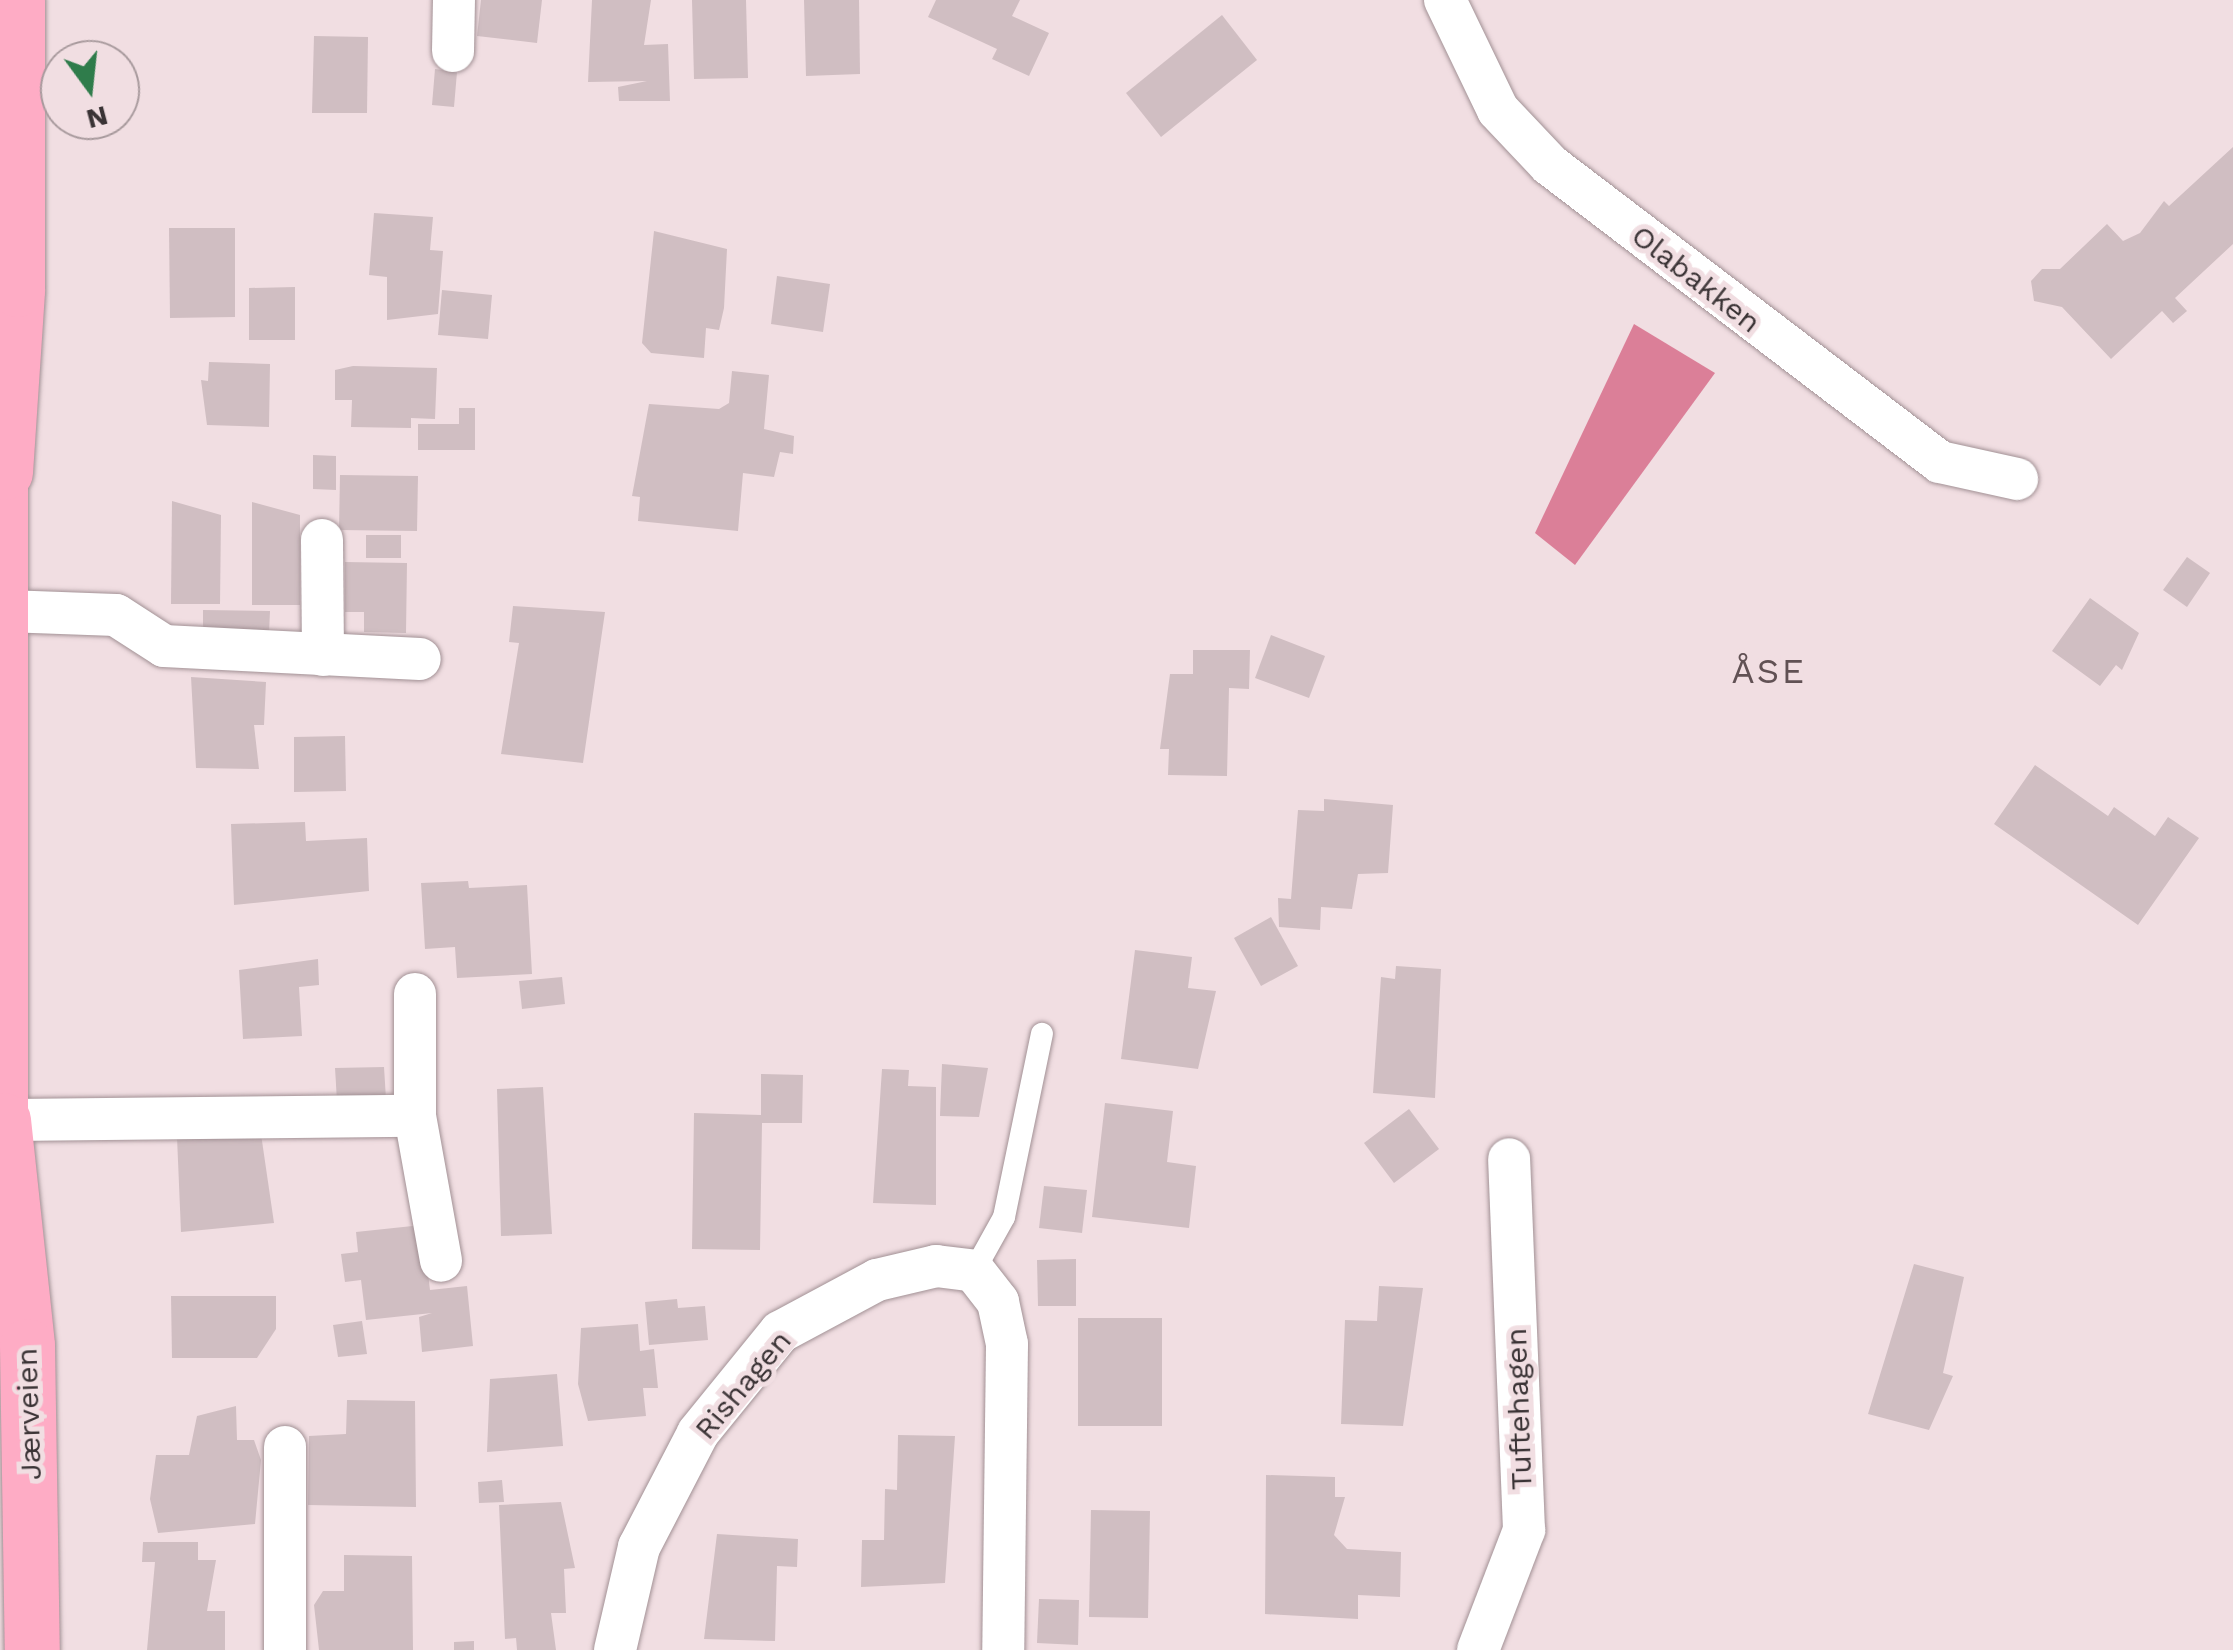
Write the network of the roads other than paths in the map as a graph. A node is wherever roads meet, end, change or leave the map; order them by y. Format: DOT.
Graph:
graph roads {
  1 [pos="16,0"];
  2 [pos="454,0"];
  3 [pos="1444,0"];
  4 [pos="452,50"];
  5 [pos="0,435"];
  6 [pos="2017,480"];
  7 [pos="4,490"];
  8 [pos="322,540"];
  9 [pos="6,611"];
  10 [pos="324,655"];
  11 [pos="420,659"];
  12 [pos="415,994"];
  13 [pos="1042,1034"];
  14 [pos="415,1116"];
  15 [pos="2,1130"];
  16 [pos="1509,1160"];
  17 [pos="441,1262"];
  18 [pos="974,1271"];
  19 [pos="285,1448"];
  20 [pos="11,1529"];
  21 [pos="32,1650"];
  22 [pos="284,1650"];
  23 [pos="615,1650"];
  24 [pos="1004,1650"];
  25 [pos="1478,1650"];
  1 -- 7 [label="main road, Jærveien"];
  2 -- 4 [label="street"];
  3 -- 6 [label="street, Olabakken"];
  5 -- 7 [label="main road, Jærveien"];
  7 -- 9 [label="main road, Jærveien"];
  8 -- 10 [label="street"];
  9 -- 10 [label="street"];
  9 -- 15 [label="main road, Jærveien"];
  10 -- 11 [label="street"];
  12 -- 14 [label="street"];
  13 -- 18 [label="lane"];
  14 -- 15 [label="street"];
  14 -- 17 [label="street"];
  15 -- 20 [label="main road, Jærveien"];
  16 -- 25 [label="street, Tuftehagen"];
  18 -- 23 [label="street, Rishagen"];
  18 -- 24 [label="street"];
  19 -- 22 [label="street"];
  20 -- 21 [label="main road, Jærveien"];
}
